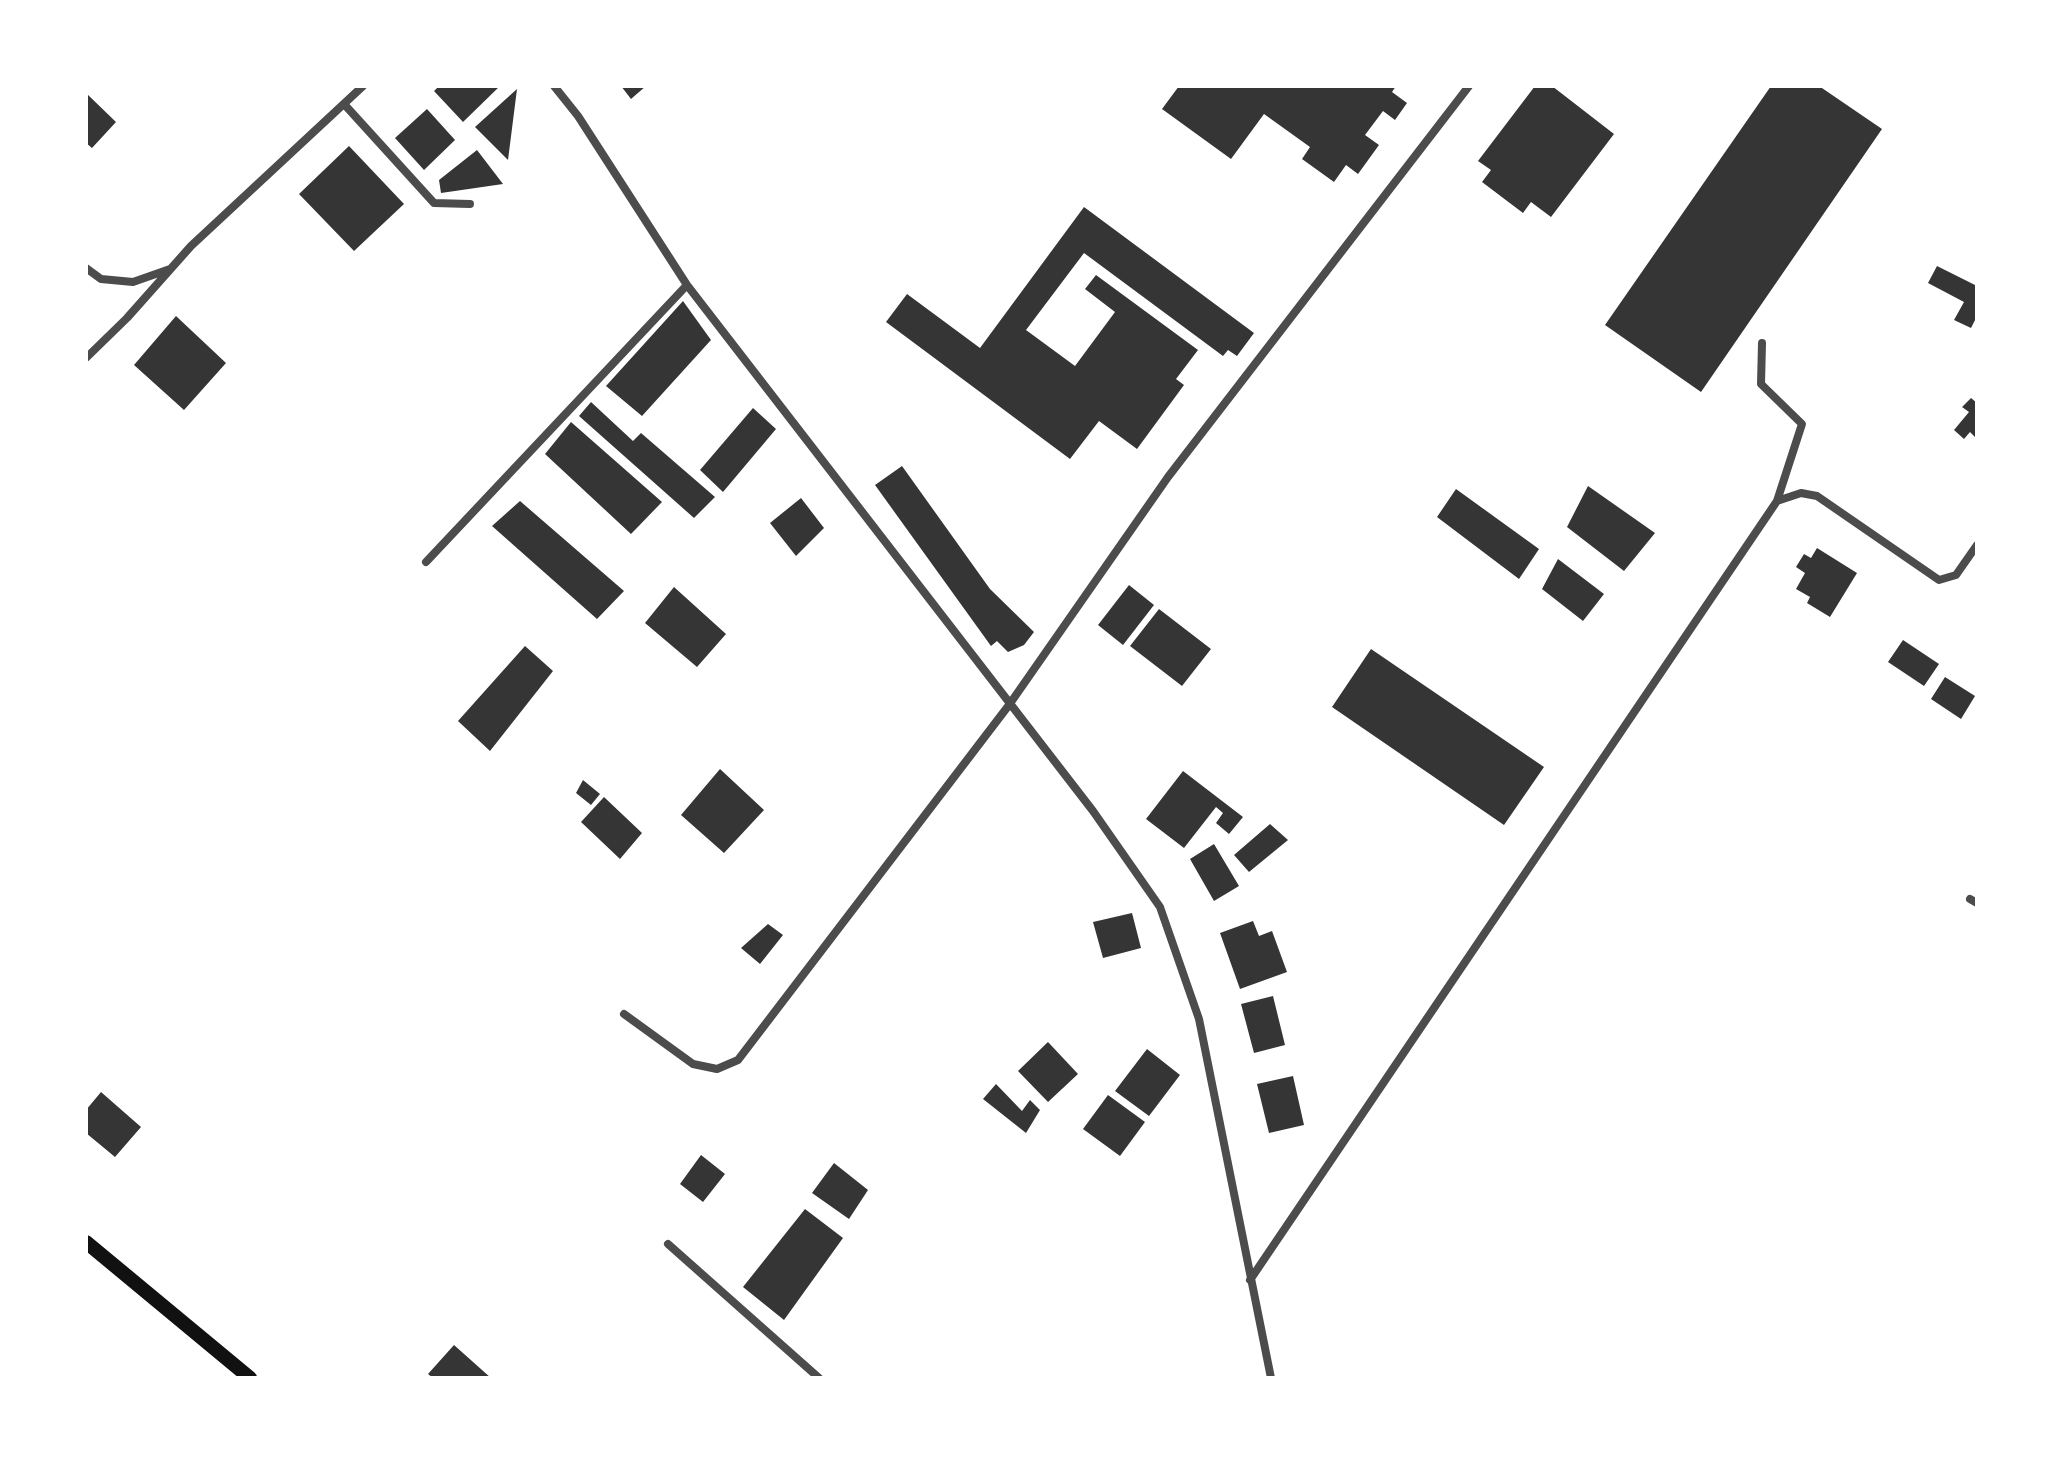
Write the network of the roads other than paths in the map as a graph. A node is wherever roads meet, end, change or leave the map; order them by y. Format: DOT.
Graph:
graph roads {
  1 [pos="363,86"];
  2 [pos="554,86"];
  3 [pos="1469,86"];
  4 [pos="344,104"];
  5 [pos="470,204"];
  6 [pos="174,267"];
  7 [pos="86,268"];
  8 [pos="687,285"];
  9 [pos="1762,343"];
  10 [pos="86,358"];
  11 [pos="1777,501"];
  12 [pos="1977,545"];
  13 [pos="426,562"];
  14 [pos="1009,705"];
  15 [pos="624,1014"];
  16 [pos="86,1242"];
  17 [pos="668,1244"];
  18 [pos="1250,1280"];
  19 [pos="250,1378"];
  20 [pos="819,1378"];
  21 [pos="1271,1378"];
  1 -- 4 [label="street"];
  2 -- 8 [label="street"];
  3 -- 14 [label="street"];
  4 -- 5 [label="street"];
  4 -- 6 [label="street"];
  6 -- 7 [label="street"];
  6 -- 10 [label="street"];
  8 -- 13 [label="street"];
  8 -- 14 [label="street"];
  9 -- 11 [label="street"];
  11 -- 12 [label="street"];
  11 -- 18 [label="street"];
  14 -- 15 [label="street"];
  14 -- 18 [label="street"];
  16 -- 19 [label="main road"];
  17 -- 20 [label="street"];
  18 -- 21 [label="street"];
}
